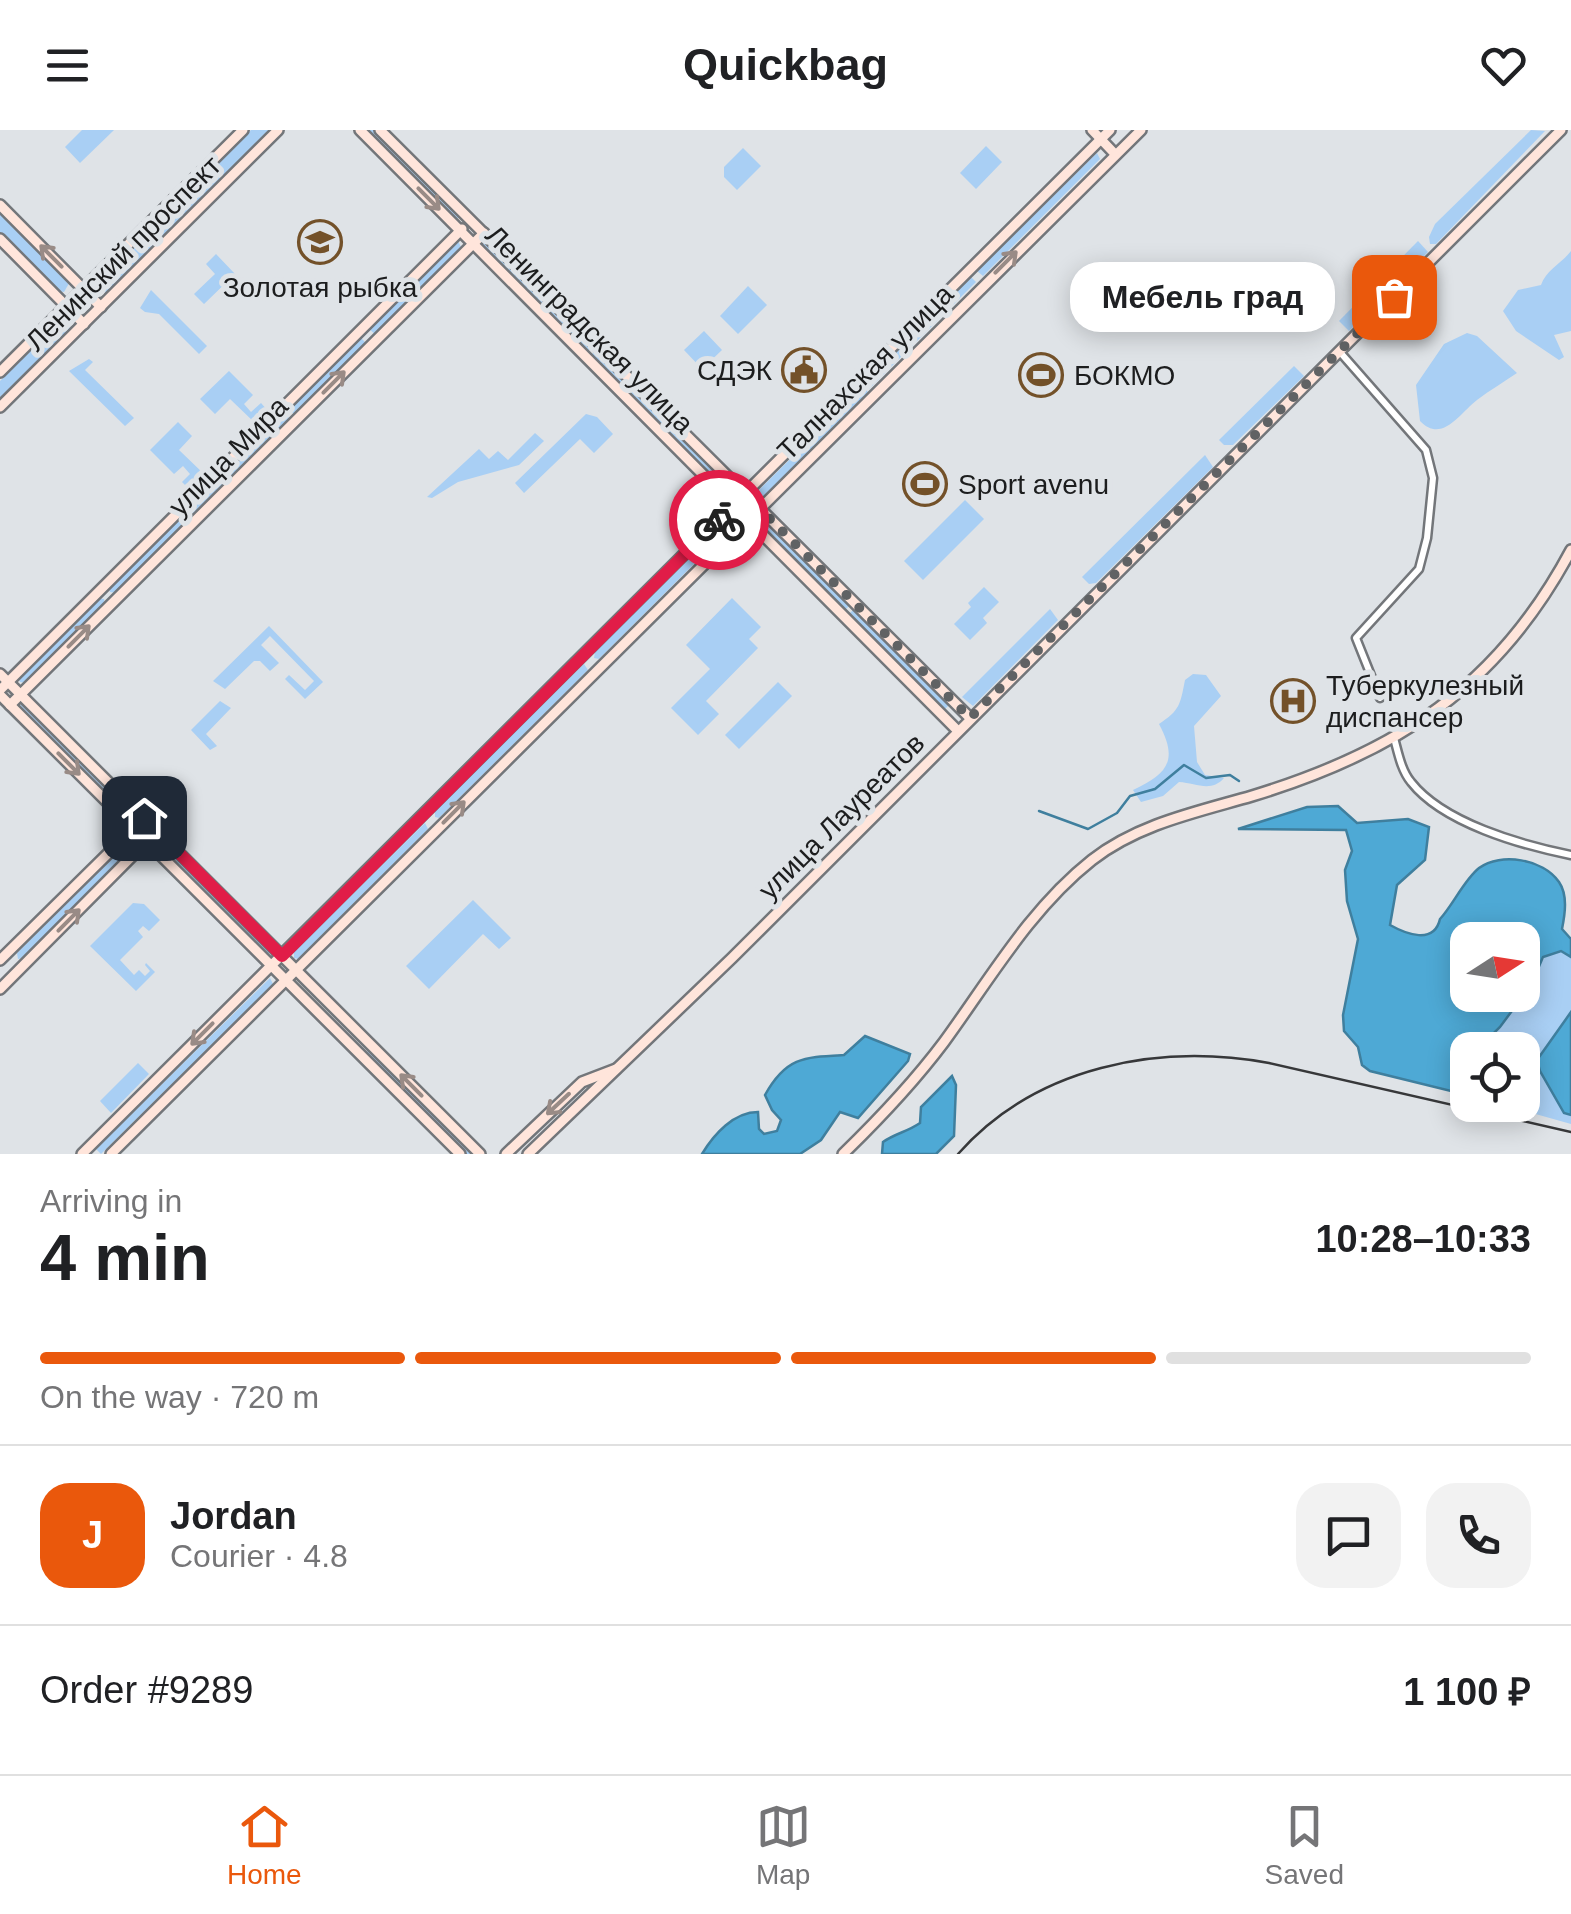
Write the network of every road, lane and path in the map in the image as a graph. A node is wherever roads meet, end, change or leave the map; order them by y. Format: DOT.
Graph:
graph roads {
  1 [pos="243,130"];
  2 [pos="278,130"];
  3 [pos="360,130"];
  4 [pos="380,130"];
  5 [pos="1092,130"];
  6 [pos="1110,130"];
  7 [pos="1124,130"];
  8 [pos="1141,130"];
  9 [pos="1562,130"];
  10 [pos="1132,138"];
  11 [pos="1101,139"];
  12 [pos="1116,154"];
  13 [pos="0,205"];
  14 [pos="471,220"];
  15 [pos="460,231"];
  16 [pos="484,233"];
  17 [pos="0,239"];
  18 [pos="473,244"];
  19 [pos="84,289"];
  20 [pos="66,306"];
  21 [pos="101,306"];
  22 [pos="84,324"];
  23 [pos="361,329"];
  24 [pos="374,342"];
  25 [pos="1340,351"];
  26 [pos="0,372"];
  27 [pos="0,408"];
  28 [pos="745,494"];
  29 [pos="734,505"];
  30 [pos="760,508"];
  31 [pos="748,520"];
  32 [pos="1571,550"];
  33 [pos="101,590"];
  34 [pos="113,602"];
  35 [pos="2,685"];
  36 [pos="20,695"];
  37 [pos="1380,698"];
  38 [pos="10,705"];
  39 [pos="970,718"];
  40 [pos="958,730"];
  41 [pos="1394,738"];
  42 [pos="144,818"];
  43 [pos="134,828"];
  44 [pos="158,832"];
  45 [pos="147,842"];
  46 [pos="1571,855"];
  47 [pos="2,955"];
  48 [pos="282,956"];
  49 [pos="271,966"];
  50 [pos="20,970"];
  51 [pos="296,970"];
  52 [pos="286,980"];
  53 [pos="2,982"];
  54 [pos="619,1068"];
  55 [pos="82,1154"];
  56 [pos="112,1154"];
  57 [pos="460,1154"];
  58 [pos="480,1154"];
  59 [pos="506,1154"];
  60 [pos="528,1154"];
  61 [pos="843,1154"];
  1 -- 19 [label="street, Ленинский проспект"];
  2 -- 21 [label="street, Ленинский проспект"];
  3 -- 15 [label="street, Ленинградская улица, one-way"];
  4 -- 14 [label="street, Ленинградская улица"];
  5 -- 11 [label="street"];
  6 -- 11 [label="street, Талнахская улица"];
  7 -- 10 [label="street"];
  8 -- 10 [label="street, Талнахская улица"];
  9 -- 25 [label="street, улица Лауреатов"];
  10 -- 12 [label="street, Талнахская улица"];
  11 -- 12 [label="street"];
  11 -- 28 [label="street, Талнахская улица"];
  30 -- 12 [label="street, Талнахская улица, one-way"];
  19 -- 13 [label="street, one-way"];
  14 -- 15 [label="street, улица Мира"];
  14 -- 16 [label="street, Ленинградская улица"];
  15 -- 18 [label="street, Ленинградская улица"];
  15 -- 23 [label="street, улица Мира"];
  16 -- 18 [label="street, улица Мира"];
  16 -- 28 [label="street, Ленинградская улица"];
  17 -- 20 [label="street"];
  18 -- 24 [label="street, улица Мира"];
  18 -- 29 [label="street, Ленинградская улица"];
  19 -- 20 [label="street, Ленинский проспект"];
  19 -- 21 [label="street"];
  20 -- 22 [label="street"];
  20 -- 26 [label="street, Ленинский проспект"];
  21 -- 22 [label="street, Ленинский проспект"];
  22 -- 27 [label="street, Ленинский проспект"];
  23 -- 24 [label="street"];
  23 -- 33 [label="street, улица Мира"];
  34 -- 24 [label="street, улица Мира, one-way"];
  25 -- 37 [label="street"];
  25 -- 39 [label="street, улица Лауреатов"];
  28 -- 29 [label="street, Талнахская улица"];
  28 -- 30 [label="street, Ленинградская улица"];
  29 -- 31 [label="street, Ленинградская улица"];
  29 -- 48 [label="street, Талнахская улица"];
  30 -- 31 [label="street, Талнахская улица"];
  30 -- 39 [label="street, Ленинградская улица"];
  31 -- 40 [label="street, Ленинградская улица"];
  51 -- 31 [label="street, Талнахская улица, one-way"];
  32 -- 41 [label="street"];
  33 -- 34 [label="street"];
  33 -- 35 [label="street, улица Мира"];
  36 -- 34 [label="street, улица Мира, one-way"];
  35 -- 36 [label="street"];
  35 -- 38 [label="street"];
  36 -- 38 [label="street, улица Мира"];
  36 -- 42 [label="street"];
  38 -- 43 [label="street, one-way"];
  39 -- 40 [label="street, улица Лауреатов"];
  40 -- 54 [label="street, улица Лауреатов"];
  41 -- 46 [label="street"];
  41 -- 61 [label="street"];
  42 -- 43 [label="street"];
  42 -- 44 [label="street"];
  43 -- 45 [label="street"];
  43 -- 47 [label="street"];
  44 -- 45 [label="street"];
  44 -- 48 [label="street"];
  45 -- 49 [label="street"];
  50 -- 45 [label="street, one-way"];
  47 -- 50 [label="street"];
  48 -- 49 [label="street, Талнахская улица"];
  48 -- 51 [label="street"];
  49 -- 52 [label="street"];
  49 -- 55 [label="street, Талнахская улица, one-way"];
  50 -- 53 [label="street"];
  51 -- 52 [label="street, Талнахская улица"];
  58 -- 51 [label="street, one-way"];
  52 -- 56 [label="street, Талнахская улица"];
  52 -- 57 [label="street"];
  54 -- 59 [label="street, улица Лауреатов, one-way"];
  54 -- 60 [label="street, улица Лауреатов"];
}
